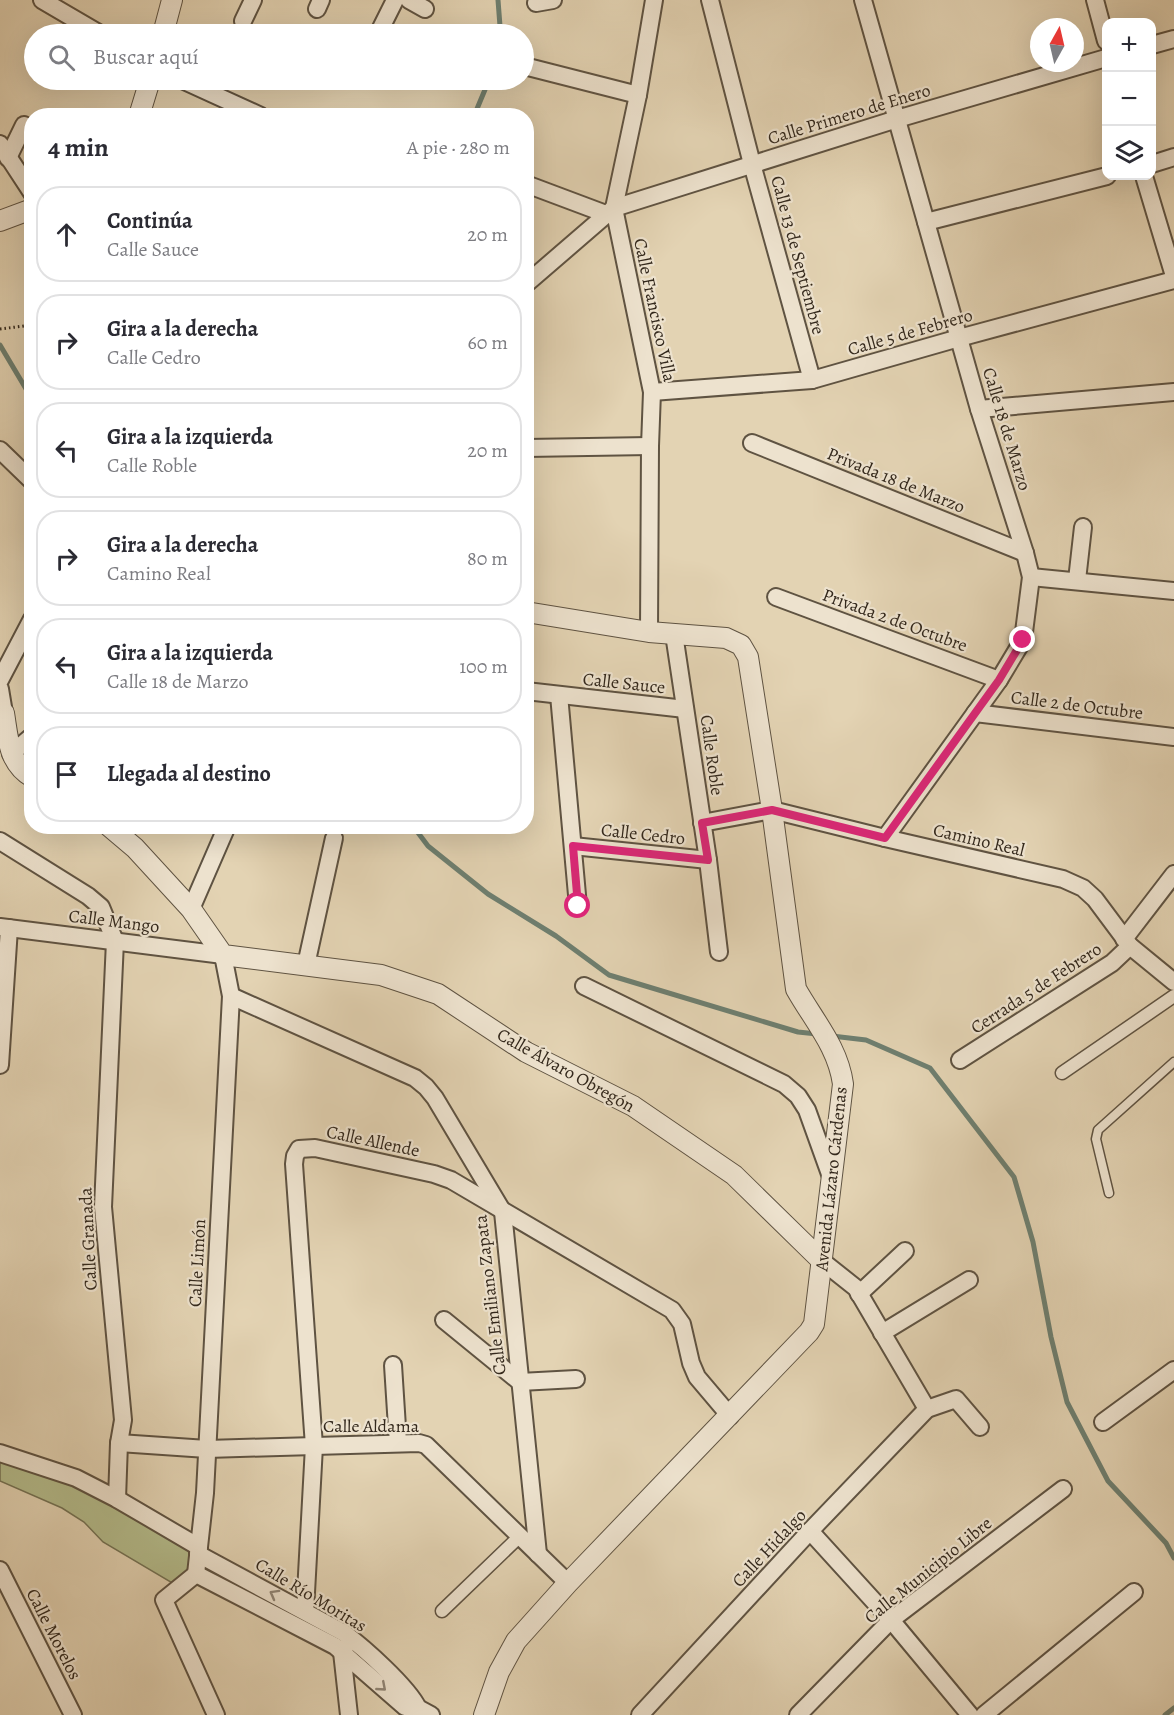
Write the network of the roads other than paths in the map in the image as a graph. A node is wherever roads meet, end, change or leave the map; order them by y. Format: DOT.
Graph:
graph roads {
  1 [pos="42,0"];
  2 [pos="172,0"];
  3 [pos="253,0"];
  4 [pos="395,0"];
  5 [pos="409,0"];
  6 [pos="654,0"];
  7 [pos="710,0"];
  8 [pos="863,0"];
  9 [pos="1095,0"];
  10 [pos="425,9"];
  11 [pos="243,21"];
  12 [pos="83,24"];
  13 [pos="166,24"];
  14 [pos="383,24"];
  15 [pos="1102,24"];
  16 [pos="1174,39"];
  17 [pos="1156,44"];
  18 [pos="1102,59"];
  19 [pos="534,69"];
  20 [pos="147,90"];
  21 [pos="204,90"];
  22 [pos="638,95"];
  23 [pos="141,108"];
  24 [pos="243,108"];
  25 [pos="897,119"];
  26 [pos="24,125"];
  27 [pos="4,151"];
  28 [pos="1174,157"];
  29 [pos="1156,163"];
  30 [pos="752,164"];
  31 [pos="1102,177"];
  32 [pos="1145,180"];
  33 [pos="24,182"];
  34 [pos="534,187"];
  35 [pos="610,211"];
  36 [pos="24,212"];
  37 [pos="0,221"];
  38 [pos="926,222"];
  39 [pos="534,277"];
  40 [pos="1174,278"];
  41 [pos="959,338"];
  42 [pos="812,380"];
  43 [pos="652,392"];
  44 [pos="1174,392"];
  45 [pos="979,409"];
  46 [pos="752,443"];
  47 [pos="650,446"];
  48 [pos="534,448"];
  49 [pos="0,450"];
  50 [pos="24,473"];
  51 [pos="1083,527"];
  52 [pos="1025,552"];
  53 [pos="1031,577"];
  54 [pos="1077,580"];
  55 [pos="1174,591"];
  56 [pos="776,597"];
  57 [pos="534,613"];
  58 [pos="649,632"];
  59 [pos="24,634"];
  60 [pos="674,634"];
  61 [pos="0,680"];
  62 [pos="999,680"];
  63 [pos="0,689"];
  64 [pos="534,692"];
  65 [pos="559,695"];
  66 [pos="685,708"];
  67 [pos="2,713"];
  68 [pos="975,713"];
  69 [pos="1174,737"];
  70 [pos="24,743"];
  71 [pos="10,754"];
  72 [pos="24,772"];
  73 [pos="772,810"];
  74 [pos="702,823"];
  75 [pos="118,834"];
  76 [pos="224,834"];
  77 [pos="334,838"];
  78 [pos="885,838"];
  79 [pos="0,841"];
  80 [pos="573,846"];
  81 [pos="708,860"];
  82 [pos="1174,874"];
  83 [pos="578,906"];
  84 [pos="191,909"];
  85 [pos="4,928"];
  86 [pos="116,941"];
  87 [pos="1127,942"];
  88 [pos="719,952"];
  89 [pos="223,955"];
  90 [pos="306,965"];
  91 [pos="1174,982"];
  92 [pos="584,986"];
  93 [pos="231,996"];
  94 [pos="1174,996"];
  95 [pos="960,1060"];
  96 [pos="1174,1062"];
  97 [pos="0,1065"];
  98 [pos="1062,1073"];
  99 [pos="830,1174"];
  100 [pos="1109,1193"];
  101 [pos="503,1212"];
  102 [pos="905,1251"];
  103 [pos="822,1261"];
  104 [pos="969,1280"];
  105 [pos="859,1294"];
  106 [pos="444,1320"];
  107 [pos="882,1333"];
  108 [pos="393,1365"];
  109 [pos="1174,1370"];
  110 [pos="576,1379"];
  111 [pos="520,1382"];
  112 [pos="927,1409"];
  113 [pos="730,1416"];
  114 [pos="1103,1422"];
  115 [pos="980,1427"];
  116 [pos="119,1443"];
  117 [pos="398,1443"];
  118 [pos="314,1446"];
  119 [pos="207,1449"];
  120 [pos="0,1453"];
  121 [pos="1063,1489"];
  122 [pos="117,1498"];
  123 [pos="810,1531"];
  124 [pos="520,1536"];
  125 [pos="199,1550"];
  126 [pos="538,1554"];
  127 [pos="0,1570"];
  128 [pos="196,1574"];
  129 [pos="568,1583"];
  130 [pos="1134,1592"];
  131 [pos="305,1611"];
  132 [pos="442,1611"];
  133 [pos="891,1620"];
  134 [pos="347,1645"];
  135 [pos="424,1711"];
  136 [pos="73,1715"];
  137 [pos="216,1715"];
  138 [pos="349,1715"];
  139 [pos="484,1715"];
  140 [pos="640,1715"];
  141 [pos="798,1715"];
  142 [pos="970,1715"];
  143 [pos="984,1715"];
  1 -- 12 [label="street"];
  2 -- 13 [label="street"];
  3 -- 11 [label="street"];
  4 -- 14 [label="street"];
  5 -- 10 [label="street"];
  6 -- 22 [label="street, Calle Francisco Villa"];
  7 -- 30 [label="street, Calle 13 de Septiembre"];
  8 -- 25 [label="street, Calle 18 de Marzo"];
  9 -- 15 [label="street"];
  16 -- 17 [label="street"];
  18 -- 25 [label="street, Calle Primero de Enero"];
  19 -- 22 [label="street"];
  20 -- 23 [label="street"];
  21 -- 24 [label="street"];
  22 -- 35 [label="street, Calle Francisco Villa"];
  25 -- 30 [label="street, Calle Primero de Enero"];
  25 -- 38 [label="street, Calle 18 de Marzo"];
  26 -- 27 [label="street"];
  27 -- 33 [label="street"];
  28 -- 29 [label="street"];
  30 -- 35 [label="street, Calle Primero de Enero"];
  30 -- 42 [label="street, Calle 13 de Septiembre"];
  31 -- 38 [label="street"];
  32 -- 40 [label="street"];
  34 -- 35 [label="street"];
  35 -- 39 [label="street, Calle Primero de Enero"];
  35 -- 43 [label="street, Calle Francisco Villa"];
  36 -- 37 [label="street"];
  38 -- 41 [label="street, Calle 18 de Marzo"];
  40 -- 41 [label="street, Calle 5 de Febrero"];
  41 -- 42 [label="street, Calle 5 de Febrero"];
  41 -- 45 [label="street, Calle 18 de Marzo"];
  42 -- 43 [label="street, Calle 5 de Febrero"];
  43 -- 47 [label="street, Calle Francisco Villa"];
  44 -- 45 [label="street"];
  45 -- 52 [label="street, Calle 18 de Marzo"];
  46 -- 52 [label="street, Privada 18 de Marzo"];
  47 -- 48 [label="street"];
  47 -- 58 [label="street, Calle Francisco Villa"];
  49 -- 50 [label="street"];
  51 -- 54 [label="street"];
  52 -- 53 [label="street, Calle 18 de Marzo"];
  53 -- 54 [label="street"];
  53 -- 62 [label="street, Calle 18 de Marzo"];
  54 -- 55 [label="street"];
  56 -- 62 [label="street, Privada 2 de Octubre"];
  57 -- 58 [label="street, Avenida Lázaro Cárdenas"];
  58 -- 60 [label="street, Avenida Lázaro Cárdenas"];
  59 -- 61 [label="street"];
  60 -- 66 [label="street, Calle Roble"];
  60 -- 73 [label="street, Avenida Lázaro Cárdenas"];
  62 -- 68 [label="street, Calle 18 de Marzo"];
  63 -- 67 [label="street"];
  64 -- 65 [label="street, Calle Sauce"];
  65 -- 66 [label="street, Calle Sauce"];
  65 -- 80 [label="street, Calle Sauce"];
  66 -- 74 [label="street, Calle Roble"];
  67 -- 71 [label="street"];
  68 -- 69 [label="street, Calle 2 de Octubre"];
  68 -- 78 [label="street, Calle 18 de Marzo"];
  70 -- 71 [label="street"];
  71 -- 72 [label="street"];
  73 -- 74 [label="street, Camino Real"];
  73 -- 78 [label="street, Camino Real"];
  73 -- 99 [label="street, Avenida Lázaro Cárdenas"];
  74 -- 81 [label="street, Calle Roble"];
  75 -- 84 [label="street"];
  76 -- 84 [label="street"];
  77 -- 90 [label="street"];
  78 -- 87 [label="street, Camino Real"];
  79 -- 86 [label="street"];
  80 -- 81 [label="street, Calle Cedro"];
  80 -- 83 [label="street, Calle Sauce"];
  81 -- 88 [label="street, Calle Roble"];
  82 -- 87 [label="street, Cerrada 5 de Febrero"];
  84 -- 89 [label="street"];
  85 -- 86 [label="street, Calle Mango"];
  85 -- 97 [label="street"];
  86 -- 89 [label="street, Calle Mango"];
  86 -- 116 [label="street, Calle Granada"];
  87 -- 91 [label="street, Camino Real"];
  87 -- 95 [label="street, Cerrada 5 de Febrero"];
  89 -- 90 [label="street, Calle Álvaro Obregón"];
  89 -- 93 [label="street, Calle Limón"];
  90 -- 103 [label="street, Calle Álvaro Obregón"];
  92 -- 99 [label="street"];
  93 -- 101 [label="street, Calle Emiliano Zapata"];
  93 -- 119 [label="street, Calle Limón"];
  94 -- 98 [label="street"];
  96 -- 100 [label="lane"];
  99 -- 103 [label="street, Avenida Lázaro Cárdenas"];
  101 -- 111 [label="street, Calle Emiliano Zapata"];
  101 -- 113 [label="street, Calle Allende"];
  101 -- 118 [label="street, Calle Allende"];
  102 -- 105 [label="street"];
  103 -- 105 [label="street, Calle Álvaro Obregón"];
  103 -- 113 [label="street, Avenida Lázaro Cárdenas"];
  104 -- 107 [label="street"];
  105 -- 107 [label="street, Calle Álvaro Obregón"];
  106 -- 111 [label="street"];
  107 -- 112 [label="street, Calle Álvaro Obregón"];
  108 -- 117 [label="street"];
  109 -- 114 [label="street"];
  110 -- 111 [label="street"];
  111 -- 126 [label="street, Calle Emiliano Zapata"];
  112 -- 115 [label="street"];
  112 -- 123 [label="street, Calle Hidalgo"];
  113 -- 129 [label="street, Avenida Lázaro Cárdenas"];
  116 -- 119 [label="street, Calle Aldama"];
  116 -- 122 [label="street, Calle Granada"];
  117 -- 118 [label="street, Calle Aldama"];
  117 -- 124 [label="street, Calle Aldama"];
  118 -- 119 [label="street, Calle Aldama"];
  118 -- 131 [label="street, Calle Allende"];
  119 -- 125 [label="street, Calle Limón"];
  120 -- 122 [label="street, Calle Río Moritas"];
  121 -- 133 [label="street, Calle Municipio Libre"];
  122 -- 125 [label="street, Calle Río Moritas"];
  123 -- 133 [label="street"];
  123 -- 140 [label="street, Calle Hidalgo"];
  124 -- 126 [label="street, Calle Aldama"];
  124 -- 132 [label="street"];
  125 -- 128 [label="street, Calle Limón"];
  131 -- 125 [label="street, Calle Río Moritas, one-way"];
  126 -- 129 [label="street, Calle Aldama"];
  127 -- 136 [label="street, Calle Morelos"];
  128 -- 134 [label="street, Calle Río Moritas"];
  128 -- 137 [label="street"];
  129 -- 139 [label="street, Avenida Lázaro Cárdenas"];
  130 -- 143 [label="street"];
  131 -- 134 [label="street, Calle Río Moritas"];
  133 -- 141 [label="street, Calle Municipio Libre"];
  133 -- 142 [label="street"];
  134 -- 135 [label="street, Calle Río Moritas"];
  134 -- 138 [label="street"];
}
